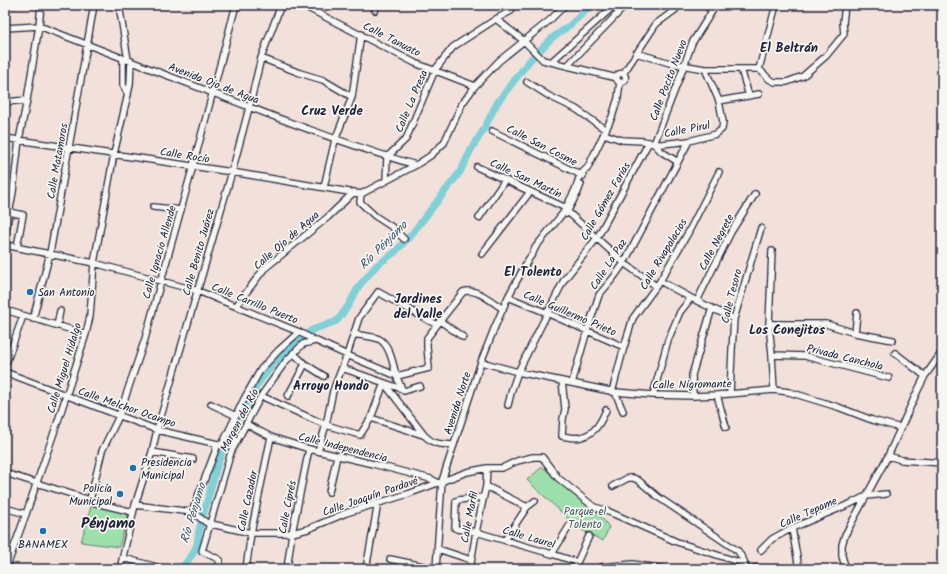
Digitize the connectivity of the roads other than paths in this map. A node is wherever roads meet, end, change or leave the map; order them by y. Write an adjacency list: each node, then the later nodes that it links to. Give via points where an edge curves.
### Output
1 (41, 5): 18 (street)
2 (94, 5): 22 (street, Calle Matamoros)
3 (119, 5): 25 (street, Calle Miguel Hidalgo)
4 (236, 5): 36 (street, Calle Ignacio Allende)
5 (281, 5): 24 (street, Calle Benito Juárez)
6 (303, 5): 20 (street, Calle Tanuato)
7 (565, 5): 21 (street)
8 (615, 5): 26 (street)
9 (626, 5): 27 (street)
10 (679, 5): 23 (street, via 656,24)
11 (704, 5): 16 (street)
12 (716, 5): 16 (street, Calle Pocito Nuevo)
13 (776, 5): 31 (street)
14 (844, 5): 31 (street, via 844,34 826,56 803,76 787,82 775,82)
15 (511, 11): 17 (street, Calle La Presa)
16 (712, 11): 28 (street, Calle Pocito Nuevo, via 692,43)
17 (496, 19): 21 (street); 32 (street, Calle La Presa, via 453,47)
18 (39, 26): 19 (street, Avenida Ojo de Agua); 22 (street, Avenida Ojo de Agua); 40 (street)
19 (5, 28)
20 (361, 34): 32 (street, Calle Tanuato); 39 (street)
21 (524, 41): 26 (street, via 543,60); 35 (street, via 499,61)
22 (88, 44): 25 (street, Avenida Ojo de Agua); 51 (street, Calle Matamoros)
23 (636, 53): 28 (street); 33 (street, Avenida Norte, via 623,74 626,78 623,82)
24 (261, 58): 39 (street, via 323,80); 43 (street, Calle Benito Juárez)
25 (128, 60): 36 (street, Avenida Ojo de Agua); 52 (street, Calle Miguel Hidalgo, via 123,85 128,95)
26 (551, 62): 27 (street)
27 (567, 66): 33 (street)
28 (684, 66): 29 (street); 50 (street, Calle Pocito Nuevo)
29 (705, 69): 30 (street); 41 (street)
30 (741, 69): 31 (street); 38 (street)
31 (759, 69)
32 (434, 70): 35 (street, Calle Tanuato); 53 (street, Calle La Presa, via 406,139)
33 (618, 80): 45 (street, Avenida Norte, via 618,98)
34 (527, 82): 45 (street, Calle Pirul, via 548,96 576,109)
35 (475, 86): 55 (street, via 462,104 444,143)
36 (213, 93): 43 (street, Avenida Ojo de Agua); 56 (street, Calle Ignacio Allende)
37 (759, 94): 38 (street)
38 (749, 96): 41 (street)
39 (352, 97): 48 (street)
40 (27, 100): 42 (street); 47 (street)
41 (719, 101): 49 (street, Calle Pirul, via 722,129 716,134)
42 (5, 102)
43 (250, 108): 48 (street, Avenida Ojo de Agua); 58 (street, Calle Benito Juárez)
44 (492, 131): 60 (street, Calle San Cosme)
45 (605, 132): 50 (street, Calle Pirul, via 622,140); 60 (street, Avenida Norte)
46 (5, 138): 47 (street, Calle Rocío)
47 (19, 140): 51 (street, Calle Rocío); 71 (street)
48 (335, 140): 53 (street, Avenida Ojo de Agua); 63 (street)
49 (689, 141): 50 (street, Calle Pirul); 54 (street, Calle La Paz)
50 (652, 143): 54 (street); 75 (street, Calle Gómez Farías)
51 (70, 147): 52 (street, Calle Rocío); 80 (street, Calle Matamoros)
52 (114, 154): 56 (street, Calle Rocío); 82 (street, Calle Miguel Hidalgo)
53 (387, 157): 55 (street, Avenida Ojo de Agua); 62 (street)
54 (678, 162): 83 (street, Calle La Paz)
55 (418, 164): 62 (street)
56 (193, 166): 58 (street, Calle Rocío); 69 (street, Calle Ignacio Allende)
57 (477, 167): 61 (street, Calle San Martín)
58 (232, 172): 63 (street, Calle Rocío); 86 (street, Calle Benito Juárez)
59 (719, 172): 85 (street, Calle Rivapalacios)
60 (582, 176): 70 (street, Avenida Norte, via 578,192)
61 (504, 180): 65 (street, Calle San Martín); 72 (street)
62 (386, 181): 66 (street)
63 (324, 187): 64 (street, Calle Rocío)
64 (354, 192): 66 (street, Calle Rocío); 90 (street, Calle Ojo de Agua, via 328,217 264,269)
65 (530, 192): 70 (street, Calle San Martín); 81 (street)
66 (361, 194): 76 (street, via 360,202)
67 (755, 194): 89 (street, Calle Negrete, via 731,232)
68 (153, 206): 69 (street)
69 (181, 210): 84 (street, Calle Ignacio Allende)
70 (567, 210): 75 (street, Calle San Martín); 87 (street, Avenida Norte, via 528,260)
71 (9, 212): 74 (street); 78 (street, via 23,215)
72 (479, 218)
73 (761, 228): 99 (street, Calle Tesoro)
74 (5, 234)
75 (597, 238): 83 (street, Calle San Martín); 95 (street, Calle Gómez Farías, via 564,280)
76 (404, 239)
77 (5, 245): 78 (street, Calle Carrillo Puerto)
78 (17, 247): 80 (street, Calle Carrillo Puerto)
79 (772, 251): 101 (street)
80 (50, 253): 82 (street, Calle Carrillo Puerto); 98 (street, Calle Matamoros)
81 (482, 254)
82 (94, 263): 84 (street, Calle Carrillo Puerto); 106 (street, Calle Miguel Hidalgo)
83 (624, 263): 85 (street, Calle San Martín); 103 (street, Calle La Paz, via 599,296)
84 (162, 281): 86 (street, Calle Carrillo Puerto); 145 (street, Calle Ignacio Allende)
85 (658, 284): 88 (street, Calle San Martín); 111 (street, Calle Rivapalacios, via 633,318)
86 (198, 291): 90 (street, Calle Carrillo Puerto); 152 (street, Calle Benito Juárez)
87 (508, 297): 92 (street, Avenida Norte); 95 (street, Calle Guillermo Prieto)
88 (691, 298): 89 (street, Calle San Martín); 139 (street, via 680,312 668,340)
89 (697, 301): 91 (street, Calle San Martín)
90 (236, 306): 104 (street, Calle Carrillo Puerto)
91 (712, 308): 99 (street, Calle San Martín); 140 (street, via 692,375)
92 (503, 309): 100 (street, via 468,290 463,292); 117 (street, Avenida Norte)
93 (5, 310): 97 (street)
94 (60, 312): 102 (street)
95 (547, 313): 103 (street, Calle Guillermo Prieto); 122 (street, Calle Gómez Farías)
96 (857, 313): 105 (street)
97 (23, 316): 98 (street); 119 (street)
98 (33, 319): 102 (street)
99 (734, 319): 134 (street, Calle Tesoro)
100 (438, 323): 107 (street, via 378,292 360,318); 108 (street); 124 (street, via 427,338 429,368)
101 (768, 324): 105 (street, via 826,324); 116 (street)
102 (58, 326): 106 (street)
103 (587, 331): 111 (street, Calle Guillermo Prieto); 129 (street, Calle La Paz)
104 (301, 333): 109 (street, Calle Carrillo Puerto); 146 (street, via 279,350 261,369)
105 (855, 333): 110 (street)
106 (86, 334): 136 (street, Calle Miguel Hidalgo)
107 (354, 334): 115 (street); 124 (street, via 382,342 388,349)
108 (463, 337)
109 (314, 340): 113 (street, Margen del Río, via 303,344); 115 (street, Calle Carrillo Puerto)
110 (893, 340)
111 (624, 347): 133 (street, Calle Rivapalacios)
112 (942, 352): 125 (street)
113 (293, 353): 118 (street); 137 (street, Margen del Río)
114 (895, 353): 125 (street)
115 (347, 355): 120 (street); 124 (street, Calle Carrillo Puerto)
116 (772, 355): 126 (street, Privada Canchola, via 805,356); 132 (street)
117 (481, 362): 122 (street, Calle Nigromante); 156 (street, Avenida Norte)
118 (304, 364): 123 (street); 138 (street)
119 (5, 366)
120 (342, 368): 128 (street); 149 (street, via 333,391)
121 (5, 372): 136 (street, Calle Melchor Ocampo)
122 (518, 372): 127 (street, Calle Nigromante); 142 (street, Calle Gómez Farías)
123 (324, 376)
124 (397, 376): 131 (street)
125 (925, 376): 151 (street)
126 (890, 378)
127 (562, 381): 129 (street, Calle Nigromante); 143 (street, via 565,409 562,436 581,438 594,432)
128 (384, 382): 131 (street); 147 (street); 153 (street)
129 (572, 383): 133 (street, Calle Nigromante)
130 (420, 386): 131 (street)
131 (403, 390)
132 (774, 390): 134 (street, Calle Nigromante); 151 (street, Calle Nigromante, via 788,392)
133 (613, 392): 139 (street, Calle Nigromante); 144 (street)
134 (730, 394): 135 (street, Calle Nigromante)
135 (717, 395): 140 (street, Calle Nigromante); 150 (street)
136 (66, 396): 145 (street, Calle Melchor Ocampo); 166 (street, Calle Miguel Hidalgo)
137 (261, 396): 148 (street, Margen del Río); 149 (street)
138 (288, 396)
139 (653, 396): 140 (street, Calle Nigromante)
140 (693, 396)
141 (211, 404): 146 (street)
142 (508, 405)
143 (606, 410)
144 (623, 411)
145 (119, 416): 152 (street, Calle Melchor Ocampo); 175 (street, Calle Ignacio Allende, via 102,451)
146 (236, 416): 155 (street)
147 (371, 418): 149 (street, via 360,435); 153 (street)
148 (246, 424): 154 (street, Calle Independencia); 183 (street, Margen del Río, via 231,452)
149 (326, 425): 158 (street)
150 (726, 426)
151 (901, 428): 161 (street)
152 (157, 430): 155 (street, Calle Melchor Ocampo); 159 (street, Calle Benito Juárez)
153 (424, 435): 156 (street, via 434,443)
154 (271, 437): 157 (street, Calle Independencia); 187 (street, Calle Cazador)
155 (220, 445): 181 (street)
156 (454, 445): 167 (street, Avenida Norte)
157 (309, 449): 158 (street, Calle Independencia); 188 (street, Calle Ciprés)
158 (318, 451): 160 (street, Calle Independencia)
159 (152, 452): 162 (street); 177 (street, Calle Benito Juárez)
160 (337, 456): 167 (street, Calle Independencia); 170 (street)
161 (888, 456): 163 (street, via 902,460); 172 (street)
162 (193, 459)
163 (942, 463)
164 (488, 468): 167 (street, Calle Joaquín Pardavé, via 467,472); 168 (street, Calle Marfil); 199 (street, Calle Joaquín Pardavé, via 502,468 517,461 542,457 558,478 594,507)
165 (5, 473): 166 (street)
166 (37, 482): 175 (street); 182 (street, Calle Miguel Hidalgo)
167 (440, 482): 176 (street, Calle Joaquín Pardavé); 191 (street, Avenida Norte)
168 (486, 486): 173 (street, Calle Marfil); 178 (street)
169 (614, 486): 199 (street, via 628,478 638,480 658,497 738,551)
170 (329, 492)
171 (886, 494): 172 (street, Calle Tepame)
172 (866, 496): 185 (street, Calle Tepame); 214 (street, via 842,545)
173 (483, 497): 186 (street, Calle Marfil); 186 (street, Calle Laurel, via 458,500 455,503 456,529)
174 (535, 500): 178 (street)
175 (91, 501): 180 (street)
176 (378, 503): 188 (street, Calle Joaquín Pardavé, via 346,512 308,529); 205 (street)
177 (135, 506): 180 (street, Calle Benito Juárez); 181 (street)
178 (528, 507): 190 (street)
179 (5, 508): 182 (street)
180 (134, 512): 194 (street, Calle Benito Juárez)
181 (192, 512): 183 (street, Calle Joaquín Pardavé)
182 (26, 514): 200 (street, Calle Miguel Hidalgo)
183 (208, 523): 187 (street, Calle Joaquín Pardavé); 198 (street, Margen del Río, via 202,551 220,560)
184 (570, 525): 193 (street)
185 (792, 528): 192 (street, Calle Tepame, via 772,539); 213 (street)
186 (476, 532): 190 (street, Calle Laurel); 196 (street, Calle Marfil)
187 (250, 533): 188 (street, Calle Joaquín Pardavé); 203 (street, Calle Cazador)
188 (292, 533): 204 (street, Calle Ciprés)
189 (589, 536): 197 (street)
190 (505, 540): 193 (street, Calle Laurel)
191 (438, 549): 196 (street); 206 (street, Avenida Norte)
192 (762, 550)
193 (552, 554): 197 (street, Calle Laurel)
194 (123, 558): 201 (street, Calle Benito Juárez); 202 (street)
195 (390, 559): 206 (street)
196 (471, 560): 207 (street, Calle Marfil)
197 (577, 562): 208 (street)
198 (219, 566)
199 (745, 567)
200 (6, 569)
201 (120, 569)
202 (161, 569)
203 (246, 569)
204 (287, 569)
205 (366, 569)
206 (436, 569)
207 (470, 569)
208 (574, 569)
209 (600, 569): 210 (street, via 633,564)
210 (664, 569)
211 (751, 569): 212 (street)
212 (760, 569)
213 (799, 569)
214 (846, 569)

